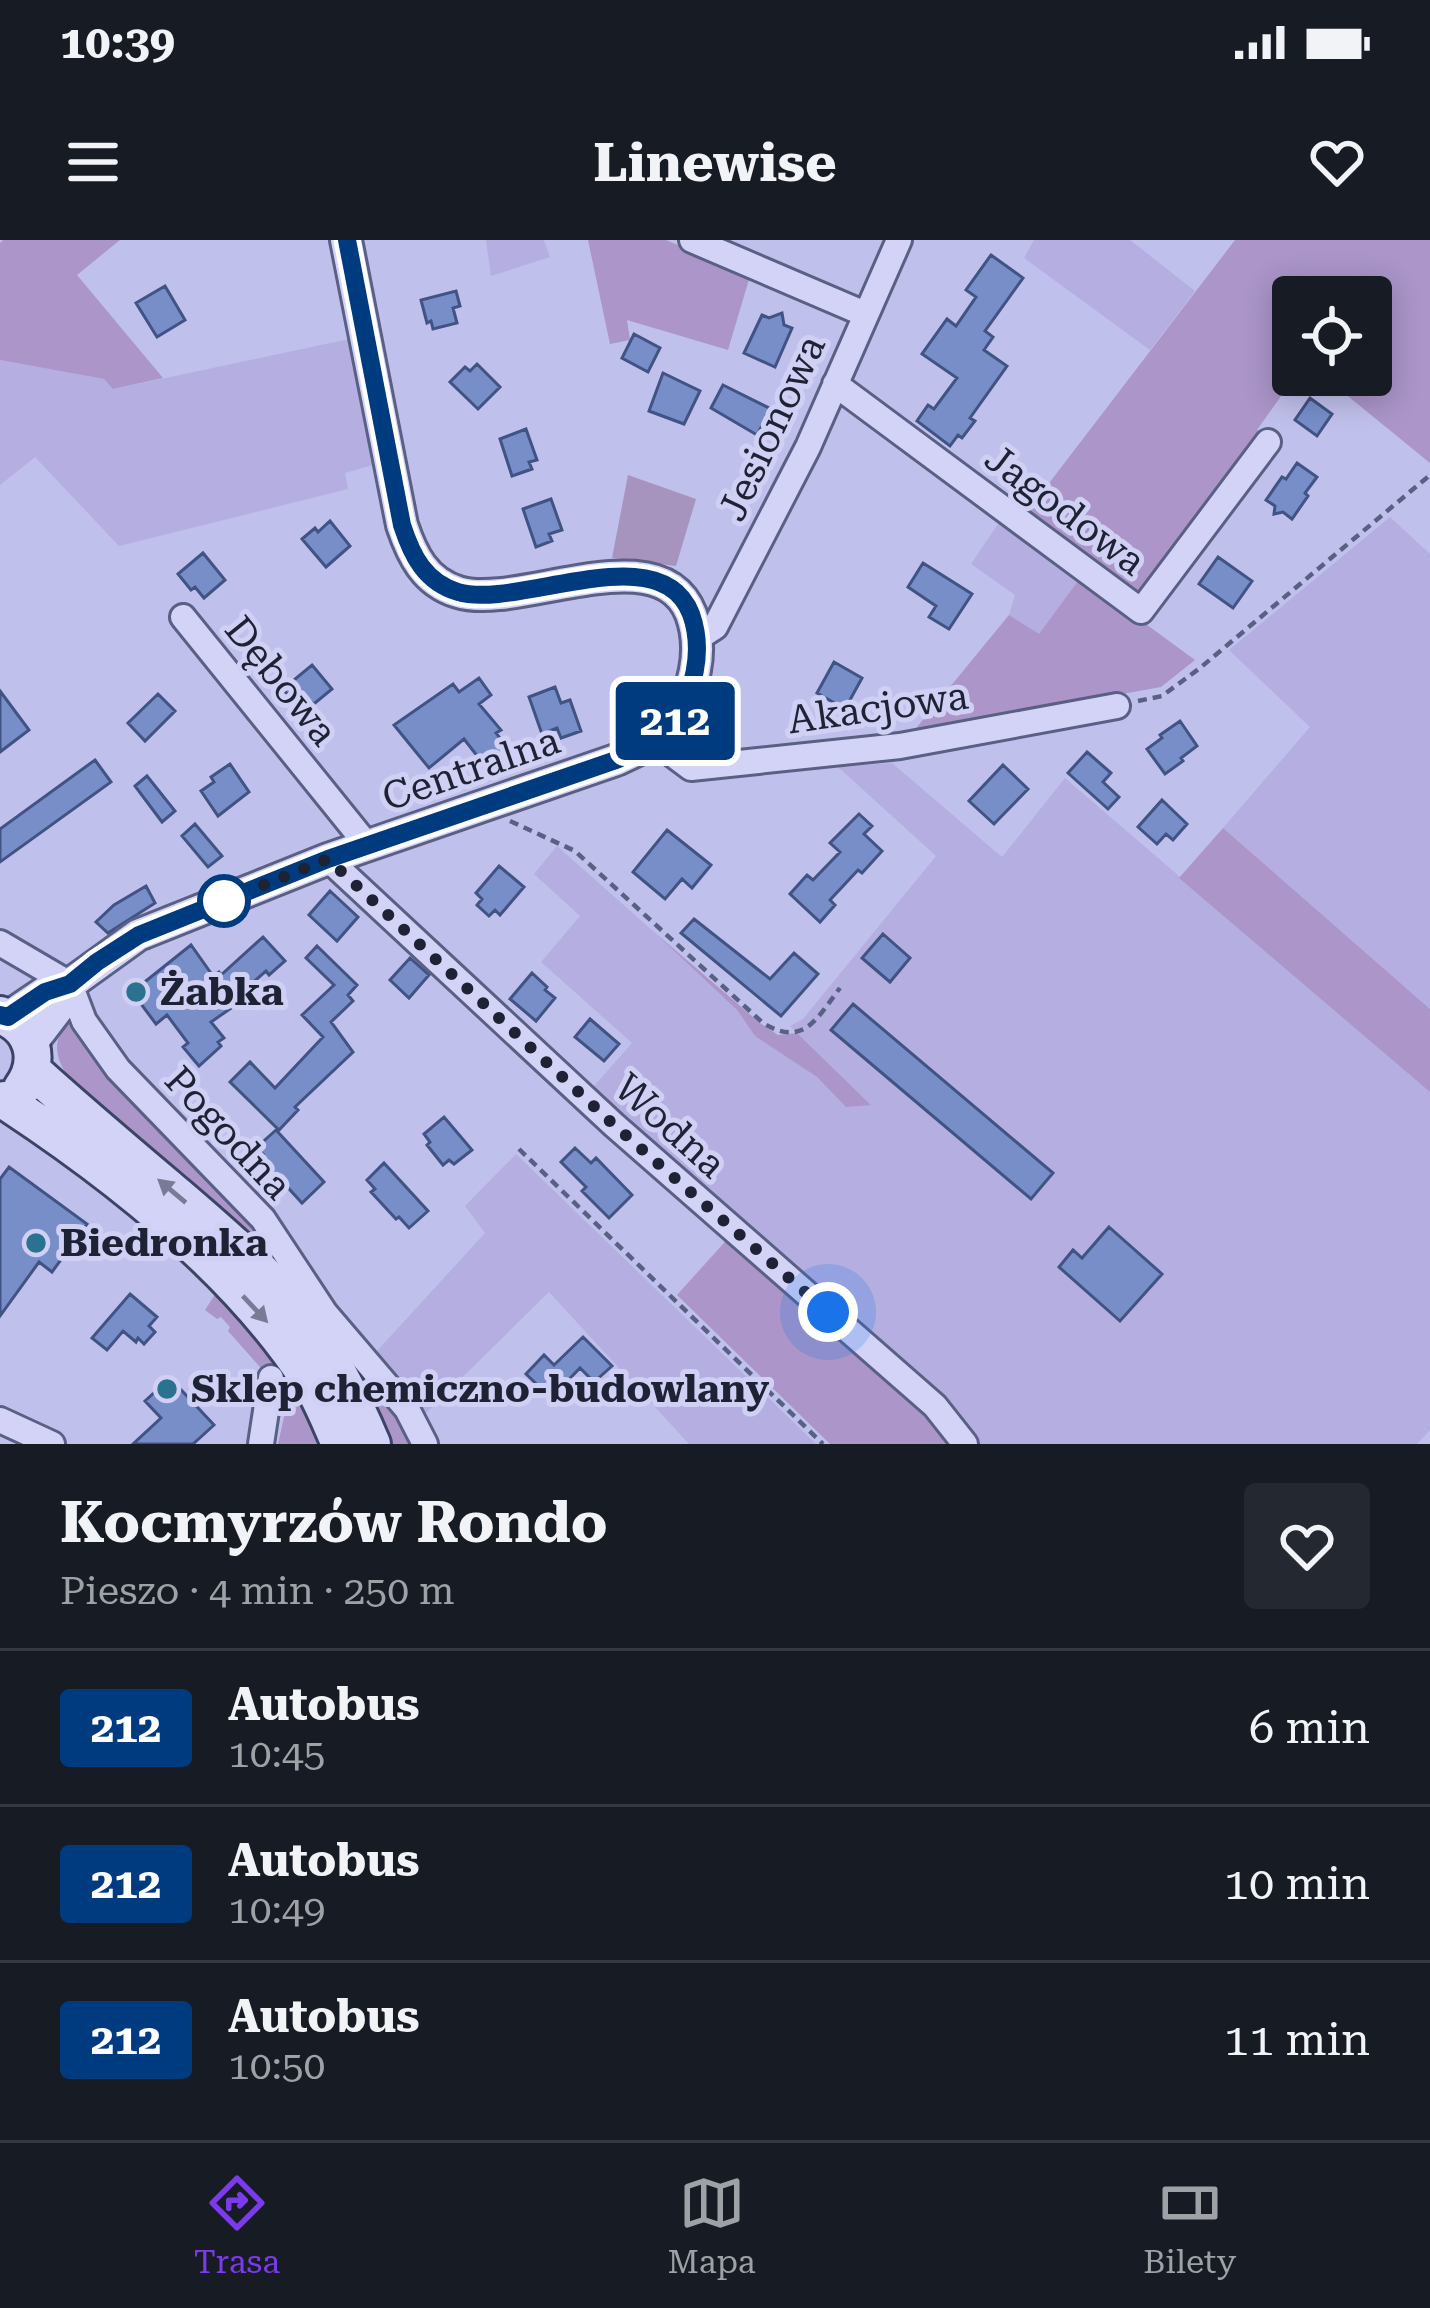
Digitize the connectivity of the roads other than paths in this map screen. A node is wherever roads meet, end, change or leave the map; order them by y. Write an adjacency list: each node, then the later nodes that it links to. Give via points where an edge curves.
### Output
1 (346, 240): 8 (street, via 402,525 426,573 452,591 481,597 600,577 658,582 686,603)
2 (692, 240): 4 (street)
3 (899, 240): 4 (street, Jesionowa)
4 (865, 314): 5 (street, Jesionowa)
5 (835, 384): 6 (street, Jagodowa, via 1141,610); 8 (street, Jesionowa, via 715,627)
6 (1268, 442)
7 (183, 617): 11 (street, Dębowa)
8 (698, 638): 10 (street, via 683,709)
9 (1117, 706): 10 (street, Akacjowa, via 900,746 691,768)
10 (656, 742): 11 (street, Centralna)
11 (368, 846): 12 (street, Centralna)
12 (328, 859): 14 (street, Centralna, via 139,935); 24 (street, Wodna, via 614,1125 935,1406)
13 (0, 943): 14 (street)
14 (70, 984): 15 (street, Centralna, via 57,1010); 23 (street, Pogodna, via 84,1021 118,1069 263,1219 325,1313 407,1409)
15 (18, 1036): 16 (main road, via 19,1092); 22 (main road, one-way to 15, via 331,1361 279,1290)
16 (2, 1101): 21 (main road, one-way to 21, via 116,1182 222,1273 274,1329)
17 (272, 1378): 20 (street)
18 (0, 1420): 19 (street)
19 (52, 1444)
20 (261, 1444)
21 (340, 1444)
22 (372, 1444)
23 (424, 1444)
24 (965, 1444)

